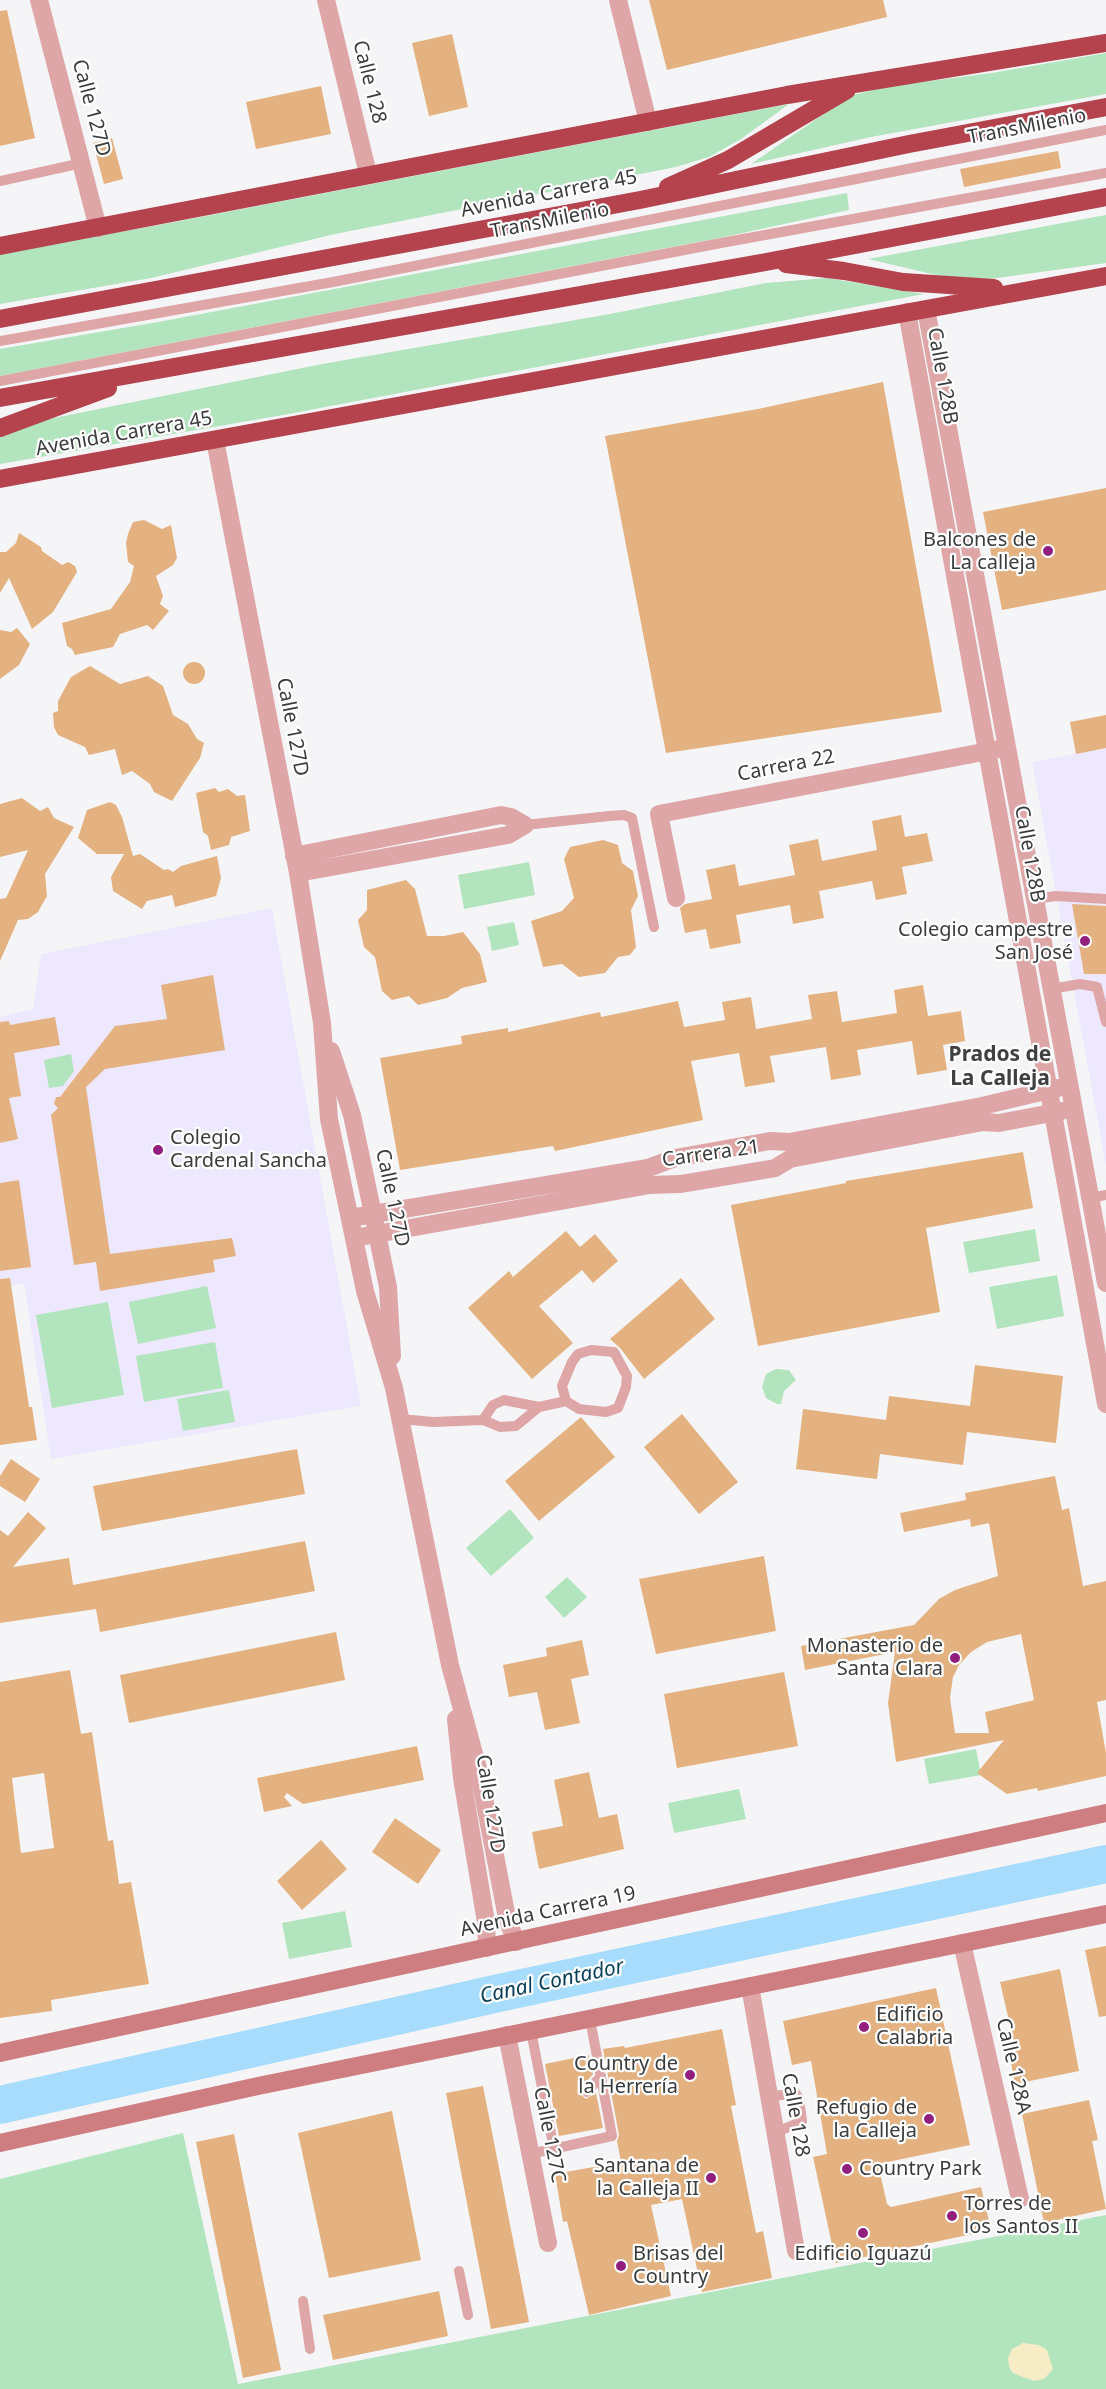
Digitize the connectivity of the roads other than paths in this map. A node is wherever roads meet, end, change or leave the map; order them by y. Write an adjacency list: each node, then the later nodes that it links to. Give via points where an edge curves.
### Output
1 (39, 0): 9 (street, Calle 127D)
2 (326, 0): 11 (street, Calle 128)
3 (618, 0): 7 (street)
4 (1106, 43): 5 (highway)
5 (859, 84): 7 (highway); 14 (highway, via 729,160)
6 (1106, 107): 14 (highway, Avenida Carrera 45)
7 (648, 122): 11 (highway)
8 (1106, 130): 23 (lane, TransMilenio, via 333,282)
9 (82, 163): 12 (lane); 15 (street, Calle 127D)
10 (1106, 173): 25 (lane)
11 (368, 174): 15 (highway)
12 (0, 181)
13 (1106, 197): 17 (highway)
14 (640, 200): 22 (highway, Avenida Carrera 45)
15 (98, 228): 16 (highway)
16 (0, 246)
17 (766, 262): 19 (highway, via 957,288); 24 (highway)
18 (1106, 276): 19 (highway, Avenida Carrera 45)
19 (1037, 289): 20 (highway, Avenida Carrera 45)
20 (926, 309): 21 (highway, Avenida Carrera 45); 30 (street, Calle 128B)
21 (907, 312): 28 (highway, Avenida Carrera 45); 31 (street, Calle 128B)
22 (0, 320)
23 (0, 341)
24 (164, 369): 26 (highway); 27 (highway)
25 (0, 381)
26 (0, 398)
27 (0, 428)
28 (215, 440): 29 (highway, Avenida Carrera 45); 33 (street, Calle 127D)
29 (0, 479)
30 (1007, 747): 31 (street, Carrera 22); 35 (street, Calle 128B)
31 (987, 750): 34 (street, Carrera 22, via 659,814); 42 (street, Calle 128B)
32 (525, 825): 33 (street, via 508,835); 37 (lane, via 624,815 632,819)
33 (296, 864): 40 (street, Calle 127D)
34 (676, 898)
35 (1034, 898): 36 (lane); 38 (street, Calle 128B)
36 (1106, 899)
37 (654, 927)
38 (1051, 989): 39 (lane, via 1080,984 1097,987); 41 (street, Calle 128B)
39 (1106, 1022)
40 (322, 1023): 46 (street, Calle 127D, via 352,1114); 47 (street, Calle 127D, via 329,1119)
41 (1068, 1085): 42 (street, Carrera 21); 43 (street, Calle 128B)
42 (1048, 1090): 44 (street, Calle 128B); 46 (street, Carrera 21, via 789,1142 770,1141 675,1158 648,1168)
43 (1073, 1109): 44 (street, Carrera 21); 45 (street, Calle 128B)
44 (1052, 1113): 48 (street, Carrera 21, via 999,1123 983,1122 801,1157 775,1168 680,1184 650,1185); 54 (street, Calle 128B)
45 (1098, 1197): 50 (street, Calle 128B)
46 (373, 1214): 47 (street, Carrera 21); 48 (street, Calle 127D)
47 (350, 1218): 49 (street, Calle 127D)
48 (377, 1234): 49 (street, Carrera 21); 52 (street, Calle 127D, via 388,1287)
49 (354, 1238): 52 (street, Calle 127D, via 365,1291)
50 (1104, 1254): 51 (street, Calle 128B)
51 (1106, 1283)
52 (394, 1388): 56 (street, Calle 127D)
53 (566, 1401): 53 (lane, via 595,1413 618,1408 624,1399 627,1376 614,1352 591,1350 578,1354 562,1386); 55 (lane)
54 (1106, 1404)
55 (539, 1407): 57 (lane, via 516,1426 500,1427); 57 (lane, via 504,1400 493,1405)
56 (401, 1419): 57 (lane); 58 (street, Calle 127D)
57 (483, 1420)
58 (450, 1665): 61 (street, Calle 127D, via 479,1772 507,1918); 63 (street, Calle 127D)
59 (1106, 1813): 61 (main road, Avenida Carrera 19)
60 (1106, 1914): 62 (main road)
61 (516, 1942): 63 (main road, Avenida Carrera 19)
62 (962, 1943): 64 (main road); 78 (street, Calle 128A)
63 (487, 1948): 68 (main road, Avenida Carrera 19)
64 (750, 1986): 65 (main road); 71 (street, Calle 128)
65 (590, 2019): 66 (main road); 69 (lane)
66 (531, 2031): 67 (main road); 72 (lane)
67 (507, 2036): 73 (street, Calle 127C); 75 (main road)
68 (0, 2054)
69 (601, 2076): 70 (lane); 76 (lane, via 612,2136)
70 (587, 2092)
71 (769, 2096): 74 (street, Calle 128); 74 (lane, via 798,2096 803,2119)
72 (547, 2102): 73 (lane); 76 (lane)
73 (520, 2108): 77 (street, Calle 127C)
74 (775, 2133): 80 (street, Calle 128)
75 (0, 2143)
76 (554, 2150): 77 (lane)
77 (530, 2154): 79 (street, Calle 127C)
78 (1020, 2199)
79 (548, 2244)
80 (796, 2251)
81 (459, 2271): 83 (lane)
82 (303, 2301): 84 (lane)
83 (468, 2315)
84 (310, 2349)

